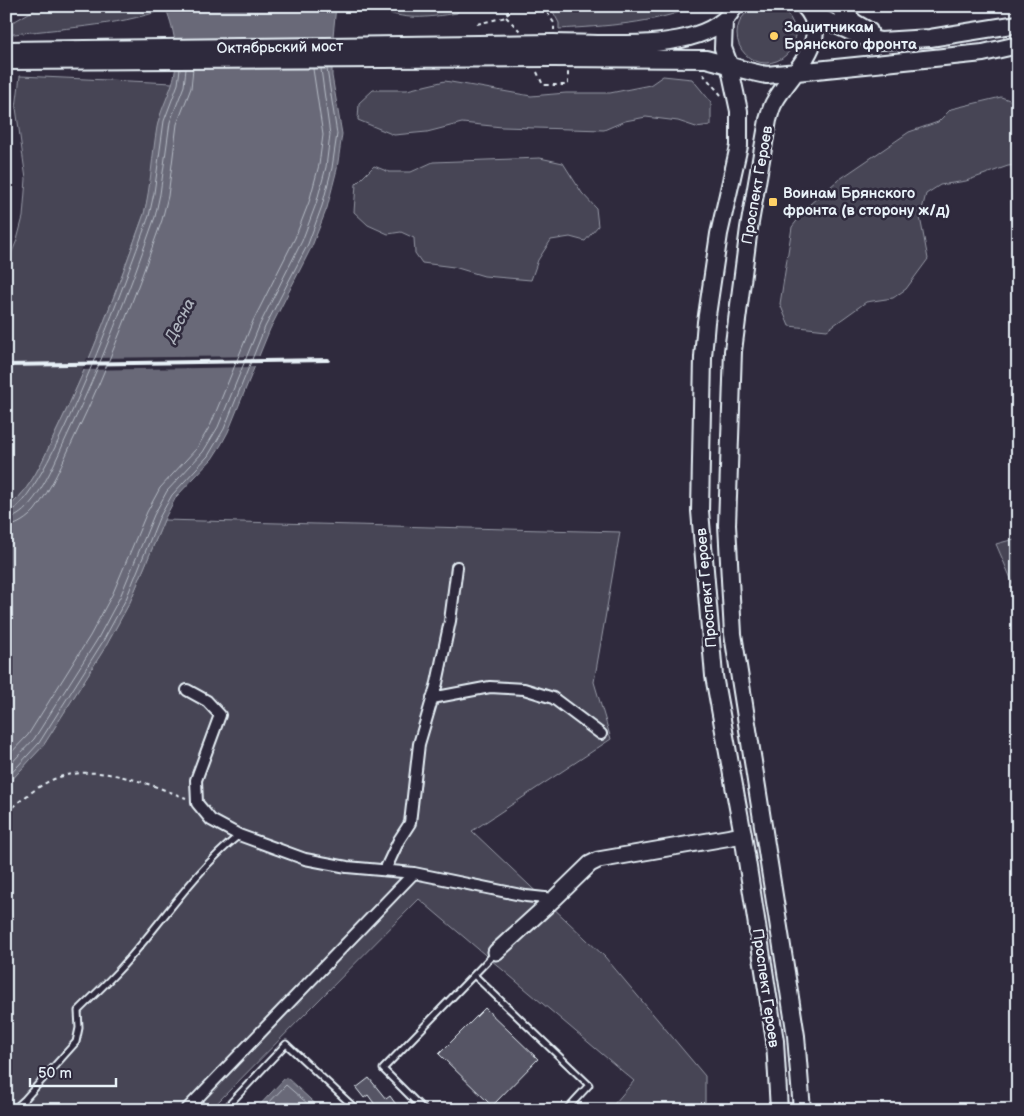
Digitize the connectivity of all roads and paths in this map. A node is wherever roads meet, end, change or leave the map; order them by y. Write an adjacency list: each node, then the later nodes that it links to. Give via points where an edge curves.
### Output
1 (511, 6): 8 (path, via 506,17)
2 (543, 6): 7 (path)
3 (735, 6): 6 (main road)
4 (837, 6): 10 (main road, via 859,26 874,33 889,36 920,34)
5 (808, 9): 10 (main road, via 872,40); 18 (main road, Проспект Героев, via 816,26 816,39)
6 (724, 21): 13 (main road, via 706,32 661,43); 15 (main road, Проспект Героев, via 723,48)
7 (554, 23)
8 (477, 24)
9 (1018, 24): 10 (main road)
10 (930, 38)
11 (1018, 45): 18 (main road, via 973,54)
12 (6, 50): 13 (main road, Октябрьский мост, bridge)
13 (553, 50): 14 (main road, Октябрьский мост, bridge); 15 (main road, via 706,59)
14 (6, 61)
15 (729, 64): 18 (main road, via 767,76); 28 (main road, Проспект Героев, via 739,111 739,146 719,234 706,322 700,511 714,676)
16 (568, 70): 19 (path)
17 (700, 71): 20 (path)
18 (795, 71): 43 (main road, Проспект Героев, via 774,103 768,120 749,228 733,351 727,525 732,634 796,1036)
19 (568, 85)
20 (722, 96)
21 (457, 567): 23 (street, via 450,621)
22 (187, 690): 25 (street, via 207,701 220,715 196,780)
23 (432, 698): 24 (street, via 490,687 524,690 553,698); 29 (street, via 419,744 410,823)
24 (601, 734)
25 (198, 803): 26 (path, via 126,777 83,773 54,779); 27 (street, via 211,820)
26 (6, 812)
27 (239, 835): 29 (street, via 304,859); 35 (lane, via 219,851 119,970 78,1011 76,1042)
28 (743, 836): 31 (street, via 598,860); 42 (main road, Проспект Героев, via 775,1041)
29 (385, 870): 30 (street)
30 (414, 873): 31 (street); 36 (street)
31 (554, 899): 32 (street)
32 (496, 952): 33 (lane)
33 (474, 974): 34 (lane, via 383,1070); 41 (lane, via 589,1085)
34 (418, 1104): 39 (lane); 40 (lane)
35 (13, 1110)
36 (186, 1110)
37 (224, 1110): 38 (lane, via 286,1044)
38 (357, 1110)
39 (412, 1110)
40 (424, 1110)
41 (566, 1110)
42 (780, 1110)
43 (802, 1110)

